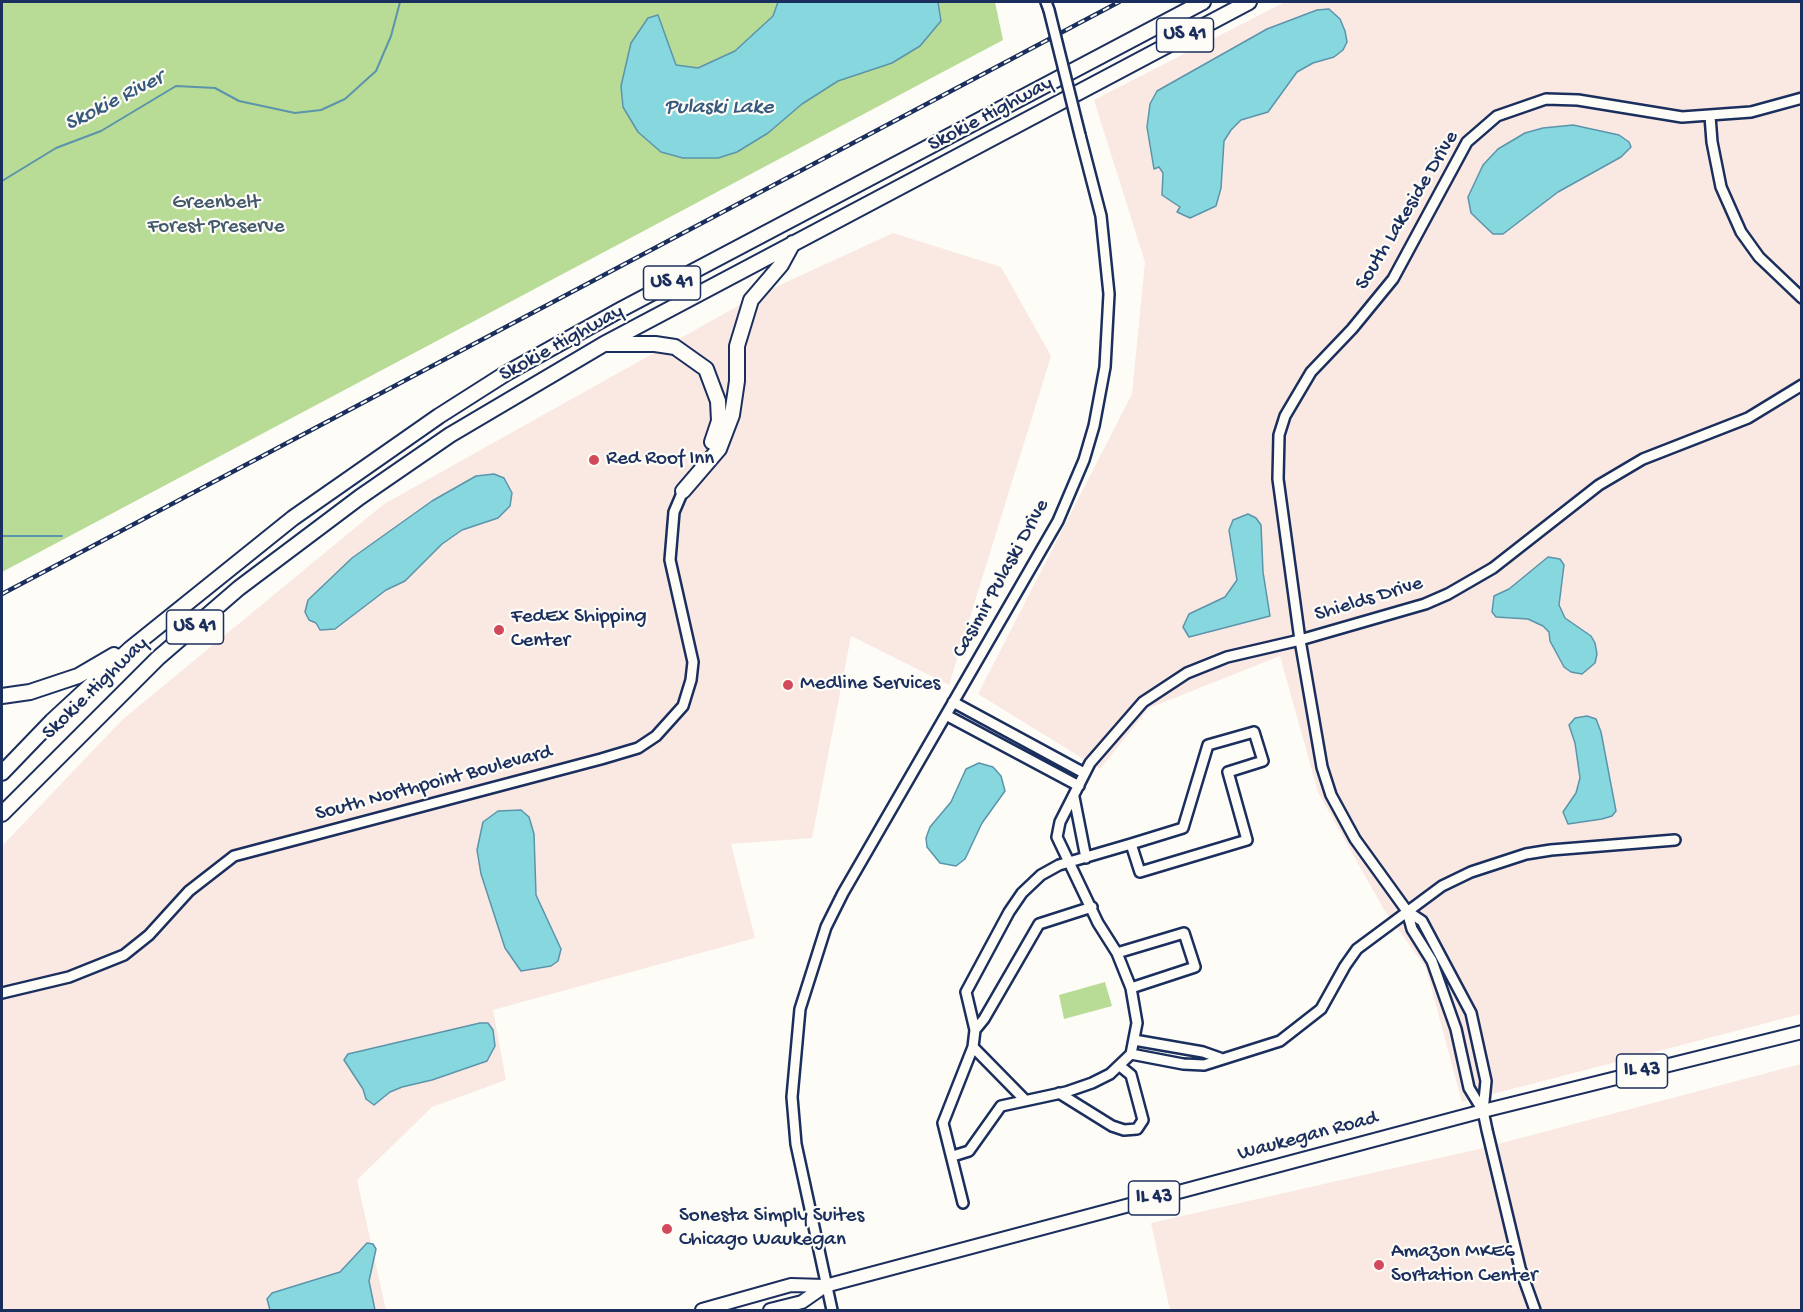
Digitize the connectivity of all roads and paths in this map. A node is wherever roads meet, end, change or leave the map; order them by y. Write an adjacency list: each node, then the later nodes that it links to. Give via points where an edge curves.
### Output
1 (1203, 2): 11 (highway, Skokie Highway / US 41, via 505,374 347,478)
2 (1249, 2): 6 (highway, Skokie Highway / US 41)
3 (1047, 6): 14 (street, Casimir Pulaski Drive, bridge, via 1101,216 1107,259 1109,332 1096,416 1058,521)
4 (1802, 98): 5 (street, South Lakeside Drive, via 1750,112)
5 (1710, 116): 7 (street, via 1721,187 1741,232 1759,257); 12 (street, South Lakeside Drive, via 1683,117 1578,100 1546,99 1497,116 1467,142 1394,279 1311,372 1285,416 1279,435 1278,479)
6 (793, 243): 8 (highway, Skokie Highway / US 41); 10 (highway, via 782,265 751,300 737,346 732,415 719,448)
7 (1802, 298)
8 (603, 344): 10 (highway, via 675,347 706,369 718,401 719,421 715,438); 20 (highway, Skokie Highway / US 41, via 409,463 239,588 158,658)
9 (1802, 385): 12 (street, Shields Drive, via 1748,418 1659,451 1599,485 1493,568 1448,594)
10 (684, 491): 29 (street, South Northpoint Boulevard, via 674,512 670,560 693,662 691,680 683,706 656,736 638,748 601,759 234,856 189,891 124,956 69,977)
11 (173, 615): 13 (highway, via 78,676 30,692); 16 (highway, Skokie Highway / US 41, via 130,649)
12 (1300, 639): 17 (street, Shields Drive, via 1227,657 1168,683 1120,725); 26 (street, South Lakeside Drive, via 1313,729 1331,795 1355,839)
13 (2, 696)
14 (953, 702): 15 (street, Casimir Pulaski Drive); 17 (street)
15 (946, 715): 18 (street); 44 (street, Casimir Pulaski Drive, via 843,892 826,927 800,1009 792,1097 796,1144)
16 (2, 773)
17 (1084, 773): 18 (street, Shields Drive)
18 (1079, 786): 19 (street, Shields Drive)
19 (1074, 798): 23 (street); 24 (street, Shields Drive, via 1060,822 1057,837)
20 (2, 814)
21 (1676, 840): 26 (street, via 1526,854 1442,886)
22 (1131, 844): 22 (street, via 1183,828 1208,745 1254,732 1263,761 1228,772 1247,840 1140,872); 23 (street)
23 (1086, 858): 24 (street)
24 (1071, 862): 25 (street); 30 (street, via 1041,876 1009,912 966,992)
25 (1092, 907): 27 (street); 30 (street, via 1039,924)
26 (1407, 911): 36 (street, via 1357,949 1321,1009 1303,1026 1280,1041); 41 (street, South Lakeside Drive, via 1456,1029 1469,1088); 41 (street, South Lakeside Drive, via 1422,921 1471,1013 1486,1081)
27 (1117, 953): 28 (street); 28 (street, via 1184,933 1195,967)
28 (1131, 988): 32 (street, via 1137,1023)
29 (2, 993)
30 (975, 1030): 33 (street)
31 (1802, 1032): 41 (main road, Waukegan Road / IL 43)
32 (1134, 1040): 34 (street); 35 (street)
33 (973, 1047): 40 (street); 42 (street, via 943,1123)
34 (1193, 1051): 36 (street); 37 (street)
35 (1131, 1054): 37 (street); 38 (street)
36 (1220, 1058): 37 (street, via 1204,1065)
37 (1191, 1064)
38 (1120, 1066): 39 (street, via 1092,1083); 39 (street, via 1131,1075 1143,1120 1137,1129 1112,1126)
39 (1059, 1093): 40 (street)
40 (1025, 1100): 42 (street, via 1001,1106 969,1151)
41 (1483, 1111): 44 (main road, Waukegan Road / IL 43); 48 (street, via 1520,1268)
42 (952, 1156): 43 (street)
43 (963, 1203)
44 (825, 1286): 45 (main road, Waukegan Road / IL 43, via 791,1285); 46 (main road, Waukegan Road / IL 43, via 802,1302); 47 (street, Casimir Pulaski Drive)
45 (702, 1311)
46 (770, 1311)
47 (832, 1311)
48 (1535, 1311)

